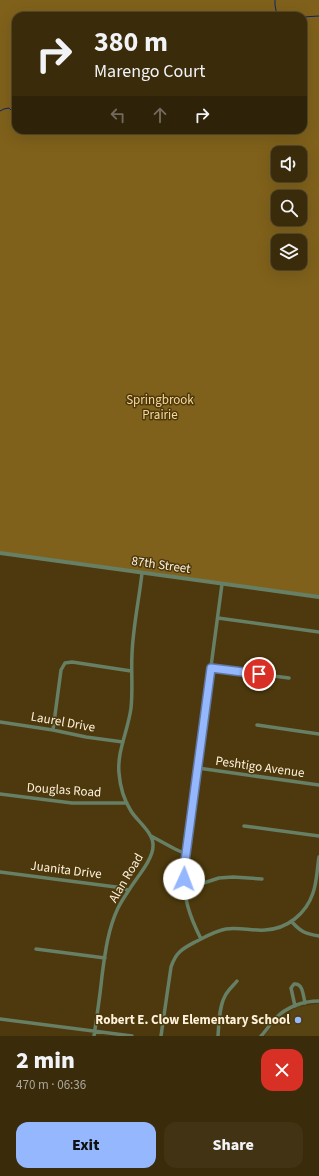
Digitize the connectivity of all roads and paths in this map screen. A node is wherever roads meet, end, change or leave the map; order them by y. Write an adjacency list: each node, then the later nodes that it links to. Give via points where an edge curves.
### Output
1 (0, 553): 2 (street, 87th Street)
2 (142, 573): 3 (street, 87th Street); 8 (street, via 132,644)
3 (222, 584): 4 (street, 87th Street); 5 (street)
4 (319, 597)
5 (218, 618): 6 (street); 7 (street)
6 (319, 632)
7 (211, 668): 9 (street); 15 (street)
8 (131, 671): 12 (street, via 65,663 61,670); 14 (street, via 131,707)
9 (289, 678)
10 (0, 722): 12 (street, Laurel Drive)
11 (258, 725): 13 (street)
12 (53, 730): 14 (street, Laurel Drive)
13 (319, 734)
14 (123, 742): 18 (street, via 119,756 119,774)
15 (198, 768): 16 (street, Peshtigo Avenue); 22 (street)
16 (319, 785)
17 (0, 794): 18 (street, Douglas Road, via 72,803)
18 (127, 803): 20 (street, via 135,817)
19 (244, 826): 21 (street)
20 (152, 836): 22 (street); 27 (street, Alan Road, via 152,853)
21 (319, 836)
22 (186, 854): 26 (street)
23 (319, 857): 28 (street, via 313,894 308,905)
24 (0, 872): 27 (street, Juanita Drive)
25 (262, 879): 26 (street, via 219,878)
26 (185, 889): 30 (street, via 187,906)
27 (128, 890): 32 (street, Alan Road, via 112,923)
28 (292, 922): 29 (street, via 302,932); 30 (street, via 268,930 226,929)
29 (319, 936)
30 (201, 939): 41 (street, via 178,952 173,959)
31 (36, 949): 32 (street)
32 (105, 958): 38 (street, Alan Road)
33 (237, 981): 42 (street, via 224,997)
34 (319, 1001): 35 (street)
35 (305, 1003): 36 (street); 36 (street, via 300,985 294,984 291,988)
36 (296, 1006): 43 (street, via 280,1015)
37 (0, 1019): 38 (street)
38 (95, 1031): 39 (street, Alan Road); 40 (street)
39 (94, 1036)
40 (132, 1036)
41 (161, 1036)
42 (218, 1036)
43 (261, 1036)

